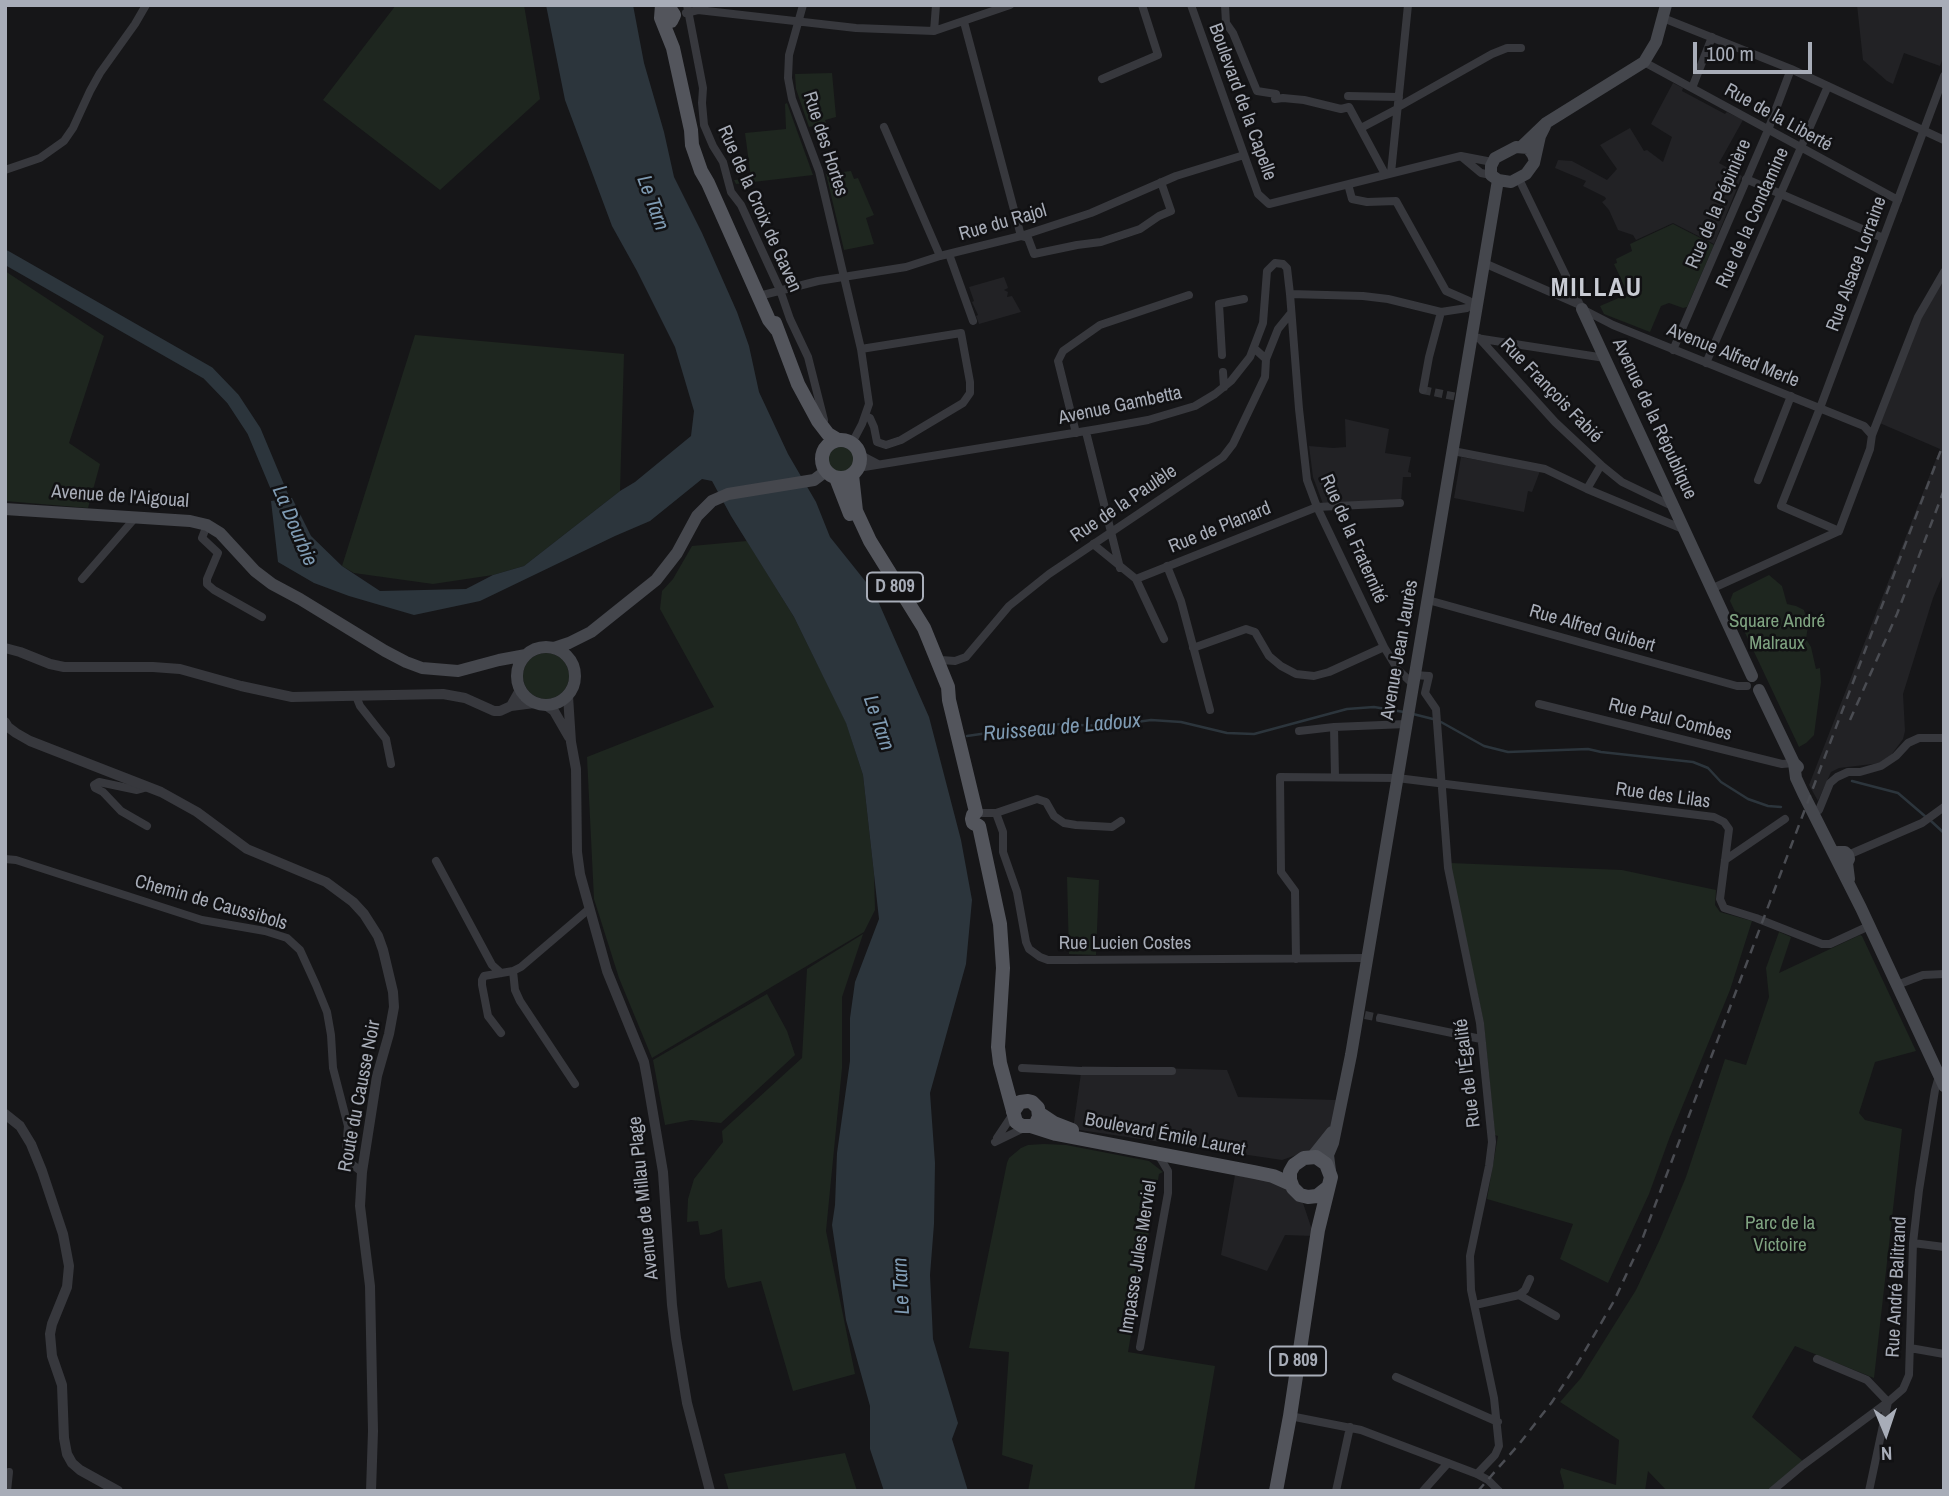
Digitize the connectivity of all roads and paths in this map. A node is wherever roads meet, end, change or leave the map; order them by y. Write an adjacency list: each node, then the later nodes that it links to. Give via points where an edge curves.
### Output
1 (146, 5): 39 (street, via 100,73 64,141 40,158)
2 (803, 5): 12 (street, Rue des Hortes)
3 (936, 5): 14 (street)
4 (1010, 5): 13 (street)
5 (1142, 5): 20 (street, via 1158,55)
6 (1191, 5): 35 (street, Boulevard de la Capelle)
7 (1225, 5): 27 (street, via 1226,23 1257,91 1349,107)
8 (1408, 5): 24 (street)
9 (688, 9): 10 (street); 12 (street); 34 (street, Rue de la Croix de Gaven, via 703,88)
10 (668, 12): 28 (main road)
11 (1665, 12): 15 (street); 17 (main road)
12 (799, 21): 14 (street); 57 (street, Rue des Hortes, via 788,78 819,171)
13 (964, 22): 14 (street); 49 (street)
14 (934, 31)
15 (1712, 37): 18 (street); 22 (street)
16 (1521, 48): 24 (street, via 1492,54)
17 (1644, 62): 22 (street, Rue de la Liberté); 25 (main road)
18 (1791, 69): 21 (street); 29 (street, Rue de la Pépinière)
19 (1944, 76): 30 (street, Rue Alsace Lorraine)
20 (1102, 79)
21 (1828, 86): 30 (street); 33 (street, Rue de la Condamine)
22 (1692, 88): 29 (street, Rue de la Liberté)
23 (1348, 96): 24 (street)
24 (1398, 105): 27 (street); 40 (street)
25 (1546, 123): 32 (main road); 37 (main road)
26 (884, 127): 53 (street)
27 (1361, 128): 40 (street)
28 (691, 130): 34 (main road); 45 (main road, via 692,145)
29 (1768, 130): 33 (street, Rue de la Liberté); 42 (street, Rue de la Pépinière)
30 (1924, 130): 31 (street); 48 (street, Rue Alsace Lorraine)
31 (1944, 140)
32 (1522, 146): 37 (main road, via 1532,151); 38 (main road)
33 (1801, 148): 47 (street, Rue de la Condamine); 48 (street, Rue de la Liberté)
34 (707, 150): 45 (main road); 58 (street, Rue de la Croix de Gaven, via 723,162 731,192)
35 (1244, 155): 44 (street, Rue du Rajol); 46 (street, Boulevard de la Capelle, via 1258,194 1269,204)
36 (1461, 156): 38 (street); 40 (street); 41 (street)
37 (1534, 158): 43 (main road)
38 (1492, 162): 41 (main road)
39 (5, 170)
40 (1388, 173): 46 (street)
41 (1494, 178): 43 (main road); 54 (main road, Avenue Jean Jaurès)
42 (1746, 178): 47 (street); 74 (street, Rue de la Pépinière)
43 (1519, 179): 64 (street, Avenue de la République)
44 (1161, 182): 49 (street, Rue du Rajol, via 1091,214); 49 (street, via 1172,210 1140,229 1034,254 1028,238)
45 (708, 183): 51 (main road)
46 (1348, 184): 63 (street, via 1352,200 1396,201 1446,291)
47 (1781, 194): 50 (street); 78 (street, Rue de la Condamine)
48 (1898, 200): 50 (street, Rue Alsace Lorraine)
49 (1021, 236): 52 (street, Rue du Rajol)
50 (1883, 238): 84 (street, Rue Alsace Lorraine)
51 (740, 254): 60 (main road); 69 (main road)
52 (949, 254): 53 (street, Rue du Rajol); 67 (street)
53 (940, 256): 57 (street, Rue du Rajol)
54 (1484, 263): 63 (main road, Avenue Jean Jaurès); 64 (street, Avenue Alfred Merle)
55 (1287, 268): 59 (street, Rue de la Fraternité); 73 (street, Avenue Gambetta, via 1275,263 1267,271 1265,311)
56 (1944, 272): 89 (street, via 1918,317)
57 (845, 277): 58 (street, Rue du Rajol); 72 (street, Rue des Hortes)
58 (780, 290): 60 (street, Rue du Rajol); 86 (street, Rue de la Croix de Gaven, via 808,357)
59 (1290, 294): 65 (street, via 1363,296); 66 (street, Rue de la Fraternité)
60 (763, 295): 69 (main road)
61 (1189, 295): 88 (street, via 1100,325 1063,351 1058,361)
62 (1244, 299): 75 (street, via 1219,304)
63 (1474, 306): 65 (street); 71 (main road, Avenue Jean Jaurès)
64 (1581, 307): 68 (street, Avenue Alfred Merle); 70 (main road, Avenue de la République)
65 (1441, 312): 82 (street)
66 (1292, 313): 77 (street, Rue de la Paulèle, via 1278,329); 99 (street, Rue de la Fraternité, via 1307,480)
67 (973, 321)
68 (1613, 325): 70 (street, via 1598,325); 74 (street, Avenue Alfred Merle)
69 (777, 330): 80 (main road)
70 (1592, 331): 76 (main road, Avenue de la République)
71 (1475, 337): 76 (street); 91 (main road, Avenue Jean Jaurès, via 1459,397); 94 (street, Rue François Fabié)
72 (861, 349): 85 (street, Rue des Hortes, via 869,404); 85 (street, via 961,333 970,382 963,403 886,445 877,442)
73 (1255, 349): 77 (street); 81 (street, Avenue Gambetta)
74 (1673, 350): 78 (street, Avenue Alfred Merle)
75 (1222, 355)
76 (1605, 358): 100 (main road, Avenue de la République)
77 (1266, 359): 105 (street, Rue de la Paulèle, via 1265,377 1223,457)
78 (1706, 363): 83 (street, Avenue Alfred Merle)
79 (1223, 372): 81 (street)
80 (798, 384): 90 (main road, via 806,416); 92 (main road, via 823,428)
81 (1224, 387): 87 (street, Avenue Gambetta, via 1176,413)
82 (1423, 390)
83 (1791, 396): 84 (street, Avenue Alfred Merle); 96 (street)
84 (1820, 408): 89 (street, Avenue Alfred Merle, via 1864,426); 106 (street, Rue Alsace Lorraine, via 1782,506)
85 (866, 416): 92 (street)
86 (824, 420)
87 (1086, 432): 88 (street, Avenue Gambetta); 105 (street)
88 (1076, 433): 93 (street, Avenue Gambetta)
89 (1872, 435): 106 (street)
90 (823, 451): 92 (main road, via 830,442); 95 (main road)
91 (1452, 451): 97 (street, via 1545,469); 113 (main road, Avenue Jean Jaurès)
92 (852, 456): 93 (street, Avenue Gambetta); 93 (street); 95 (main road, via 844,478); 122 (main road, D 809, via 856,511)
93 (878, 464)
94 (1601, 465): 97 (street); 100 (street, Rue François Fabié, via 1622,482)
95 (825, 476): 115 (main road, via 712,500 664,571); 133 (main road, D 809, via 839,484 857,528 921,633)
96 (1758, 480)
97 (1587, 489): 104 (street)
98 (1400, 503): 99 (street, Rue de Planard)
99 (1317, 507): 108 (street, Rue de Planard); 117 (street, Rue de la Fraternité)
100 (1674, 507): 104 (main road, Avenue de la République)
101 (5, 509): 102 (main road, Avenue de l'Aigoual)
102 (135, 518): 103 (main road, Avenue de l'Aigoual); 110 (street)
103 (207, 524): 114 (street, via 202,538 218,553 207,584); 125 (main road, Avenue de l'Aigoual, via 272,584 406,662 439,671)
104 (1683, 529): 112 (main road, Avenue de la République)
105 (1111, 531): 107 (street, Rue de la Paulèle); 109 (street)
106 (1839, 531): 112 (street)
107 (1093, 544): 109 (street); 123 (street, Rue de la Paulèle, via 1009,606 966,657)
108 (1167, 566): 111 (street, Rue de Planard); 119 (street)
109 (1120, 568): 111 (street)
110 (82, 579)
111 (1136, 579): 116 (street)
112 (1711, 589): 129 (main road, Avenue de la République)
113 (1428, 600): 128 (main road, Avenue Jean Jaurès); 129 (street, Rue Alfred Guibert, via 1737,686)
114 (262, 617)
115 (591, 632): 118 (main road); 124 (main road)
116 (1164, 639)
117 (1384, 647): 119 (street, via 1314,676 1281,666 1255,632 1246,629); 128 (street, Rue de la Fraternité, via 1398,670)
118 (554, 648): 121 (main road); 124 (main road)
119 (1193, 648): 137 (street)
120 (5, 649): 131 (street, via 64,667 166,667 292,697)
121 (526, 654): 125 (main road, Avenue de l'Aigoual); 126 (main road)
122 (935, 654): 123 (street, via 941,660); 127 (main road, D 809)
123 (955, 661): 127 (street, Rue de la Paulèle)
124 (573, 664): 132 (main road, via 575,679)
125 (480, 667): 126 (main road, Avenue de l'Aigoual, via 508,667)
126 (517, 673): 130 (main road)
127 (944, 675): 133 (main road, D 809)
128 (1414, 680): 139 (main road, Avenue Jean Jaurès); 148 (street, Rue de l'Égalité, via 1429,676 1425,693 1436,709)
129 (1753, 684): 144 (main road, Avenue de la République)
130 (520, 690): 134 (main road); 136 (street)
131 (356, 696): 136 (street, via 443,694 494,711); 145 (street, via 386,739)
132 (568, 696): 134 (main road, via 558,703); 143 (street, Avenue de Millau Plage)
133 (949, 700): 152 (main road, D 809)
134 (540, 704): 136 (street); 143 (street, Avenue de Millau Plage, via 554,711)
135 (1539, 704): 144 (street, Rue Paul Combes, via 1782,764)
136 (511, 706)
137 (1210, 710)
138 (5, 722): 149 (street, Route du Causse Noir, via 30,741)
139 (1406, 724): 140 (street); 147 (main road, Avenue Jean Jaurès)
140 (1334, 727): 141 (street); 146 (street)
141 (1299, 731)
142 (1944, 738): 151 (street, via 1919,738 1881,766 1837,777)
143 (571, 742): 160 (street, Avenue de Millau Plage, via 578,863)
144 (1794, 763): 151 (main road, Avenue de la République); 156 (main road, Avenue de la République, via 1803,793)
145 (391, 764)
146 (1335, 778): 147 (street, Rue des Lilas); 163 (street, Rue des Lilas, via 1280,777 1281,872 1295,891)
147 (1397, 778): 148 (street, Rue des Lilas); 162 (main road, Avenue Jean Jaurès)
148 (1443, 783): 158 (street, Rue des Lilas, via 1714,817 1729,830); 170 (street, Rue de l'Égalité, via 1448,869)
149 (148, 786): 155 (street, via 136,790 99,782 94,785 121,811); 186 (street, Route du Causse Noir, via 197,812 247,849 326,882 353,902 378,936 394,1007 377,1076)
150 (1944, 807): 156 (street, via 1922,822)
151 (1819, 810): 156 (main road, Avenue de la République)
152 (984, 817): 154 (street, via 1037,799 1046,802 1063,823 1112,827); 163 (street, Rue Lucien Costes, via 1003,832 1003,852 1017,892 1026,942 1040,957); 175 (main road, D 809, via 1002,941 998,1047)
153 (1785, 819): 158 (street)
154 (1121, 821)
155 (147, 826)
156 (1842, 858): 161 (main road)
157 (5, 859): 186 (street, Chemin de Caussibols, via 202,920 287,938 300,950 327,1012 332,1068 348,1126 346,1150 349,1162)
158 (1725, 860): 161 (street, Rue des Lilas, via 1720,899 1724,908 1822,944)
159 (436, 861): 165 (street, via 492,965)
160 (589, 909): 164 (street); 212 (street, Avenue de Millau Plage, via 647,1078 663,1172 676,1338)
161 (1869, 926): 167 (main road)
162 (1366, 958): 163 (street, Rue Lucien Costes); 178 (main road, Avenue Jean Jaurès, via 1361,1014)
163 (1296, 959)
164 (513, 971): 165 (street); 174 (street, via 520,1001)
165 (501, 973): 169 (street, via 482,980 488,1016)
166 (1944, 974): 167 (street, via 1923,975)
167 (1897, 985): 173 (main road)
168 (1380, 1018): 170 (street)
169 (501, 1034)
170 (1481, 1039): 195 (street, Rue de l'Égalité, via 1492,1142 1470,1255)
171 (1022, 1068): 172 (street)
172 (1172, 1071)
173 (1941, 1081): 191 (street, Rue André Balitrand, via 1935,1090)
174 (575, 1084)
175 (1016, 1109): 176 (main road, D 809, via 1028,1101); 179 (main road, D 809, via 1016,1122); 179 (street, via 995,1142)
176 (1039, 1112): 179 (main road, via 1037,1121); 183 (main road, Boulevard Émile Lauret / D 809, via 1065,1128 1184,1154 1276,1167)
177 (5, 1114): 210 (street, via 31,1144 67,1255 67,1287 50,1334 62,1385 67,1454 80,1470)
178 (1336, 1125): 181 (main road, Avenue Jean Jaurès); 185 (main road, Avenue Jean Jaurès, via 1328,1155)
179 (1028, 1126): 180 (main road, Boulevard Émile Lauret / D 809)
180 (1158, 1154): 182 (main road, Boulevard Émile Lauret / D 809); 184 (street, Impasse Jules Merviel)
181 (1312, 1157): 183 (main road); 185 (main road, via 1323,1161)
182 (1180, 1159): 184 (street, Impasse Jules Merviel); 187 (main road, Boulevard Émile Lauret / D 809, via 1273,1176)
183 (1294, 1165): 187 (main road)
184 (1168, 1171): 197 (street, Impasse Jules Merviel)
185 (1330, 1171): 188 (main road)
186 (362, 1172): 211 (street, Route du Causse Noir, via 360,1222 370,1286)
187 (1291, 1184): 189 (main road)
188 (1327, 1188): 189 (main road, via 1317,1196); 190 (main road, D 809)
189 (1304, 1196): 190 (main road)
190 (1318, 1230): 203 (main road, D 809)
191 (1913, 1243): 192 (street); 198 (street, Rue André Balitrand)
192 (1944, 1247)
193 (1530, 1279): 194 (street)
194 (1519, 1295): 195 (street); 196 (street)
195 (1475, 1305): 204 (street, Rue de l'Égalité)
196 (1556, 1316)
197 (1140, 1347)
198 (1910, 1348): 199 (street); 202 (street, Rue André Balitrand, via 1906,1382)
199 (1944, 1354)
200 (1817, 1359): 202 (street, via 1867,1380)
201 (1396, 1377): 204 (street)
202 (1888, 1402): 217 (street); 218 (street, Rue André Balitrand)
203 (1290, 1416): 205 (street); 213 (main road, D 809)
204 (1498, 1422): 208 (street, Rue de l'Égalité, via 1499,1446)
205 (1350, 1427): 206 (street); 214 (street)
206 (1448, 1463): 208 (street); 215 (street)
207 (9, 1472): 209 (street)
208 (1477, 1474): 216 (street)
209 (7, 1491)
210 (118, 1491)
211 (371, 1491)
212 (710, 1491)
213 (1276, 1491)
214 (1336, 1491)
215 (1423, 1491)
216 (1499, 1491)
217 (1772, 1491)
218 (1869, 1491)

